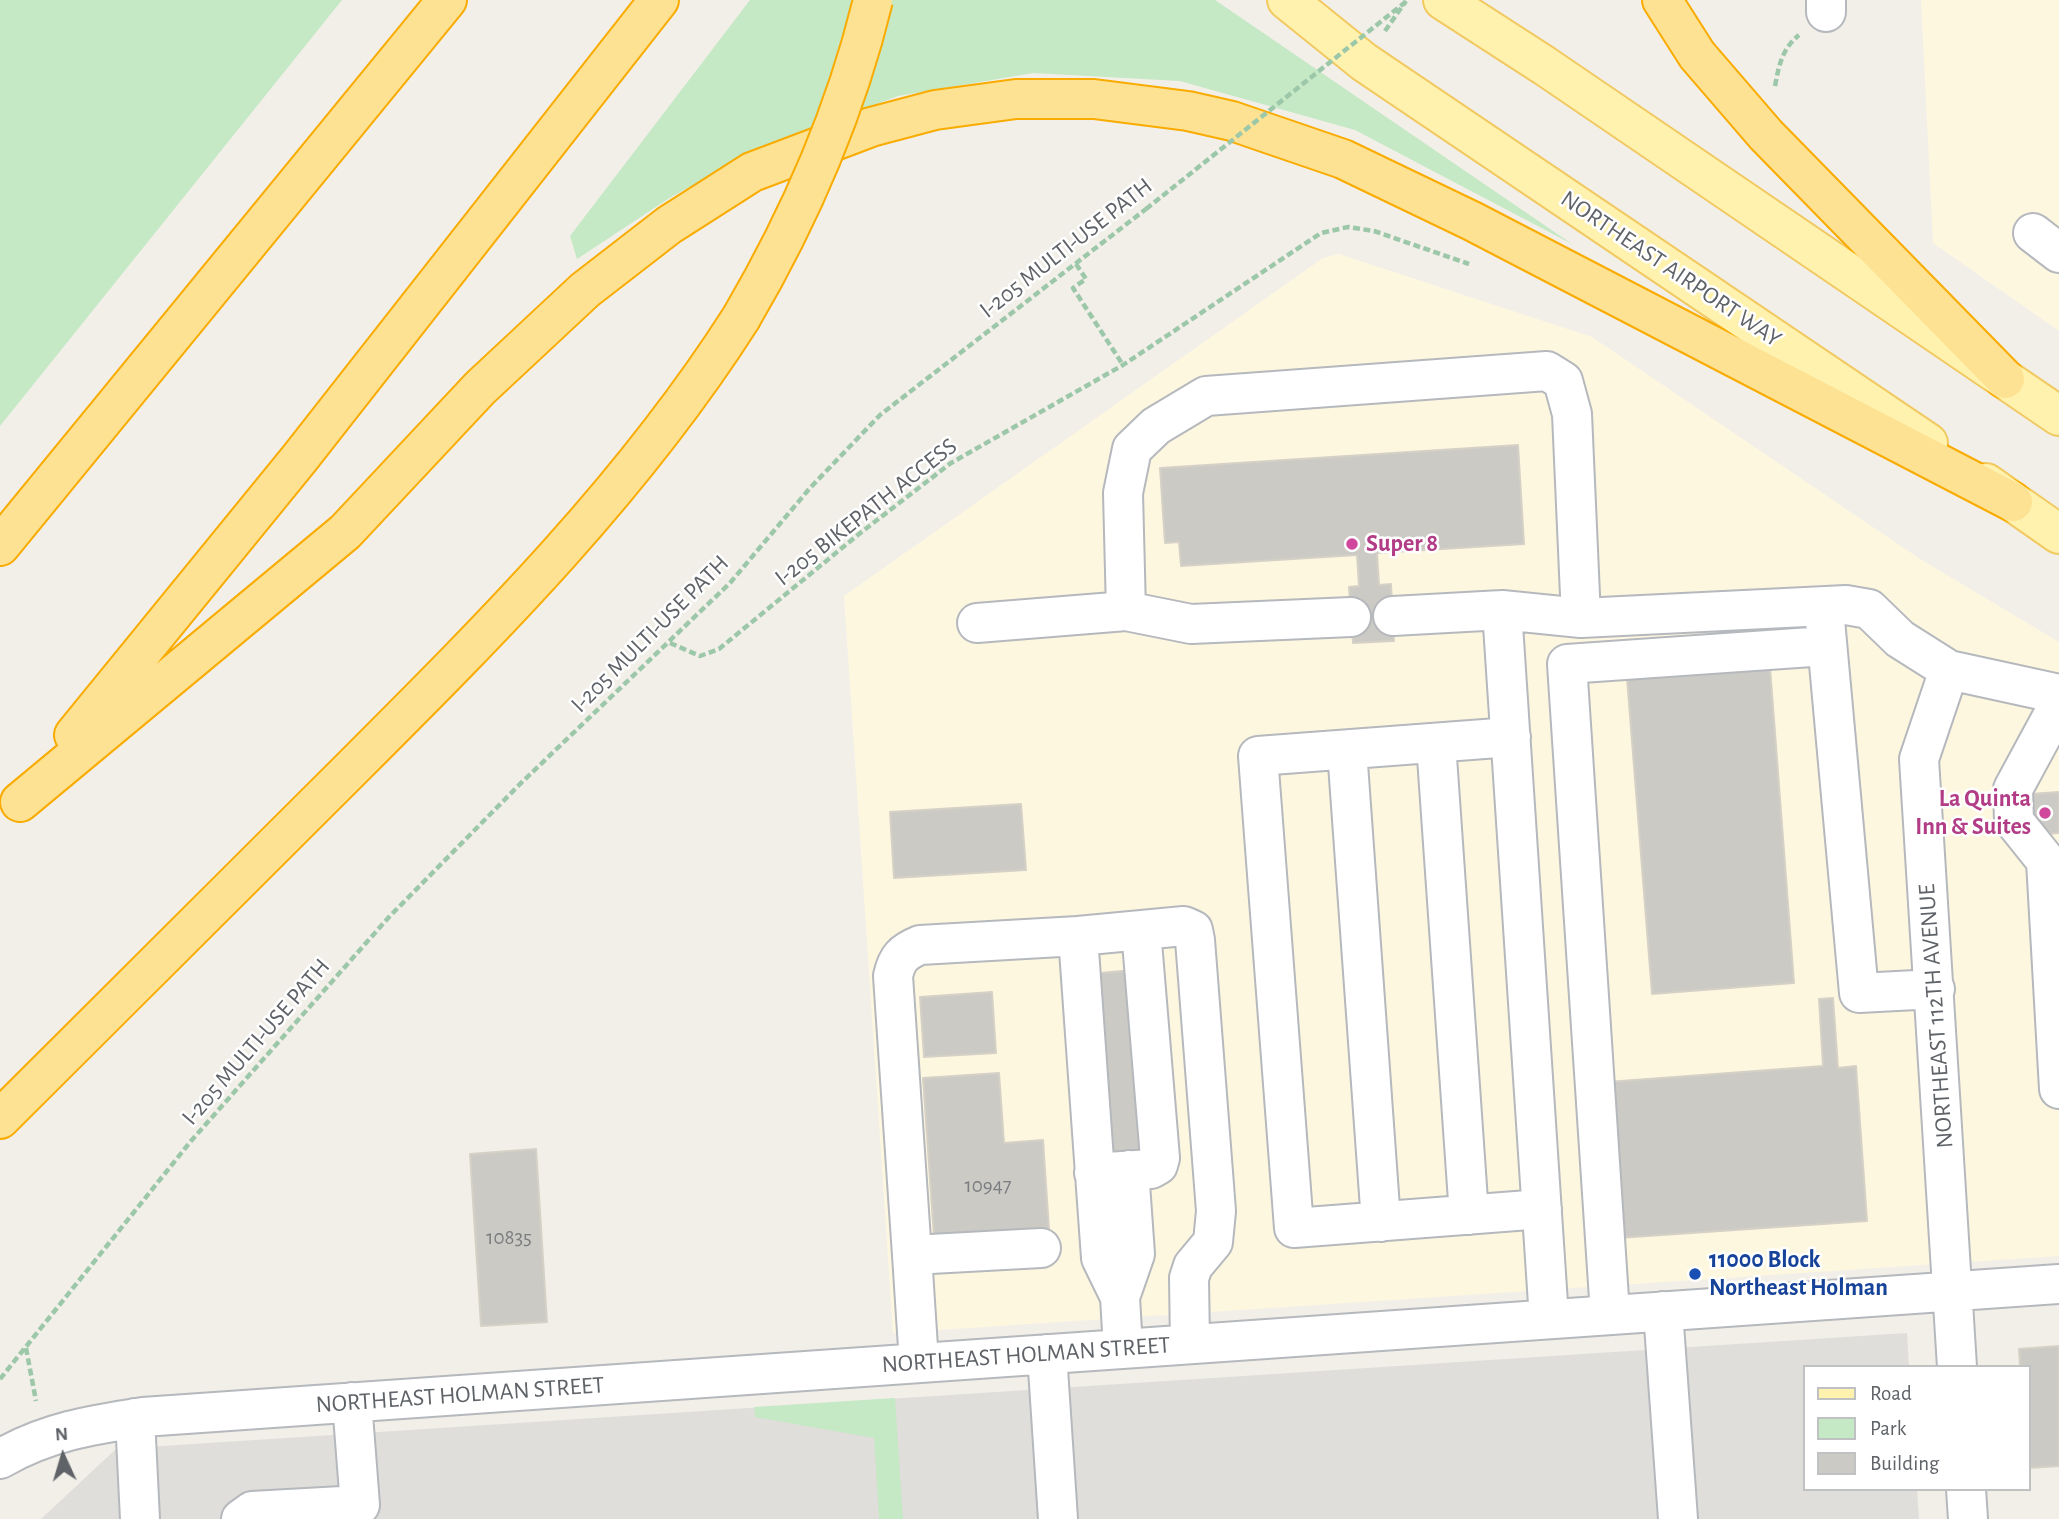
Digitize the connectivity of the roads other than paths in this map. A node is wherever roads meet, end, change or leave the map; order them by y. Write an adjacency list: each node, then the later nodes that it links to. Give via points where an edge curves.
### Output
1 (447, 0): 11 (highway)
2 (659, 0): 26 (highway, via 299,458)
3 (873, 0): 31 (highway, bridge, via 859,60 820,163 772,265 670,421 598,512 396,724)
4 (1287, 0): 9 (main road, NORTHEAST AIRPORT WAY, via 1364,62)
5 (1443, 0): 7 (main road)
6 (1662, 0): 7 (highway, via 1697,55 1766,135)
7 (2005, 379): 8 (main road)
8 (2059, 416)
9 (2013, 502): 10 (main road, NORTHEAST AIRPORT WAY); 26 (highway, via 1472,221 1343,159 1232,121 1107,101 1016,99 935,110 871,127 752,173 669,225 585,290 480,388 345,532)
10 (2059, 534)
11 (0, 546)
12 (1824, 606): 17 (street); 19 (street); 20 (street, via 1869,609 1900,639)
13 (1126, 611): 16 (street, via 1191,624); 17 (street, via 1124,493 1132,449 1156,426 1206,396 1547,371 1563,381 1572,414); 18 (street)
14 (1502, 611): 15 (street); 17 (street); 23 (street)
15 (1393, 616)
16 (1351, 617)
17 (1581, 618)
18 (977, 623)
19 (1826, 646): 29 (street, via 1859,993); 41 (street, via 1567,664)
20 (1949, 670): 21 (street); 29 (street, NORTHEAST 112TH AVENUE, via 1919,759)
21 (2059, 694)
22 (2059, 704): 30 (street, via 2013,789 2014,821 2046,861)
23 (1511, 737): 24 (street); 33 (street)
24 (1436, 743): 25 (street); 34 (street)
25 (1347, 750): 35 (street); 35 (street, via 1258,756 1294,1228)
26 (10, 814)
27 (1141, 930): 28 (street); 32 (street, via 1160,1158 1150,1169); 43 (street, via 1184,926 1193,930 1195,940 1216,1226 1213,1242 1189,1278)
28 (1078, 936): 32 (street); 37 (street, via 920,945 905,951 896,962)
29 (1935, 989): 39 (street, NORTHEAST 112TH AVENUE)
30 (2059, 1089)
31 (0, 1119)
32 (1111, 1172): 44 (street, via 1101,1258 1120,1297)
33 (1542, 1209): 34 (street); 42 (street)
34 (1469, 1215): 35 (street)
35 (1381, 1222)
36 (1041, 1248): 37 (street)
37 (912, 1255): 46 (street)
38 (2059, 1284): 39 (street, NORTHEAST HOLMAN STREET)
39 (1952, 1290): 40 (street, NORTHEAST HOLMAN STREET); 47 (street, NORTHEAST 112TH AVENUE)
40 (1663, 1311): 41 (street, NORTHEAST HOLMAN STREET); 56 (street)
41 (1610, 1314): 42 (street, NORTHEAST HOLMAN STREET)
42 (1549, 1319): 43 (street, NORTHEAST HOLMAN STREET)
43 (1190, 1344): 44 (street, NORTHEAST HOLMAN STREET)
44 (1123, 1349): 45 (street, NORTHEAST HOLMAN STREET)
45 (1047, 1354): 46 (street, NORTHEAST HOLMAN STREET); 55 (street)
46 (919, 1363): 48 (street, NORTHEAST HOLMAN STREET)
47 (1957, 1365)
48 (352, 1402): 49 (street, NORTHEAST HOLMAN STREET); 52 (street)
49 (135, 1418): 50 (street, NORTHEAST HOLMAN STREET, via 90,1423 46,1436); 53 (street)
50 (0, 1459)
51 (1966, 1491): 57 (street)
52 (363, 1512): 54 (street, via 252,1511)
53 (140, 1519)
54 (241, 1519)
55 (1058, 1519)
56 (1678, 1519)
57 (1968, 1519)

